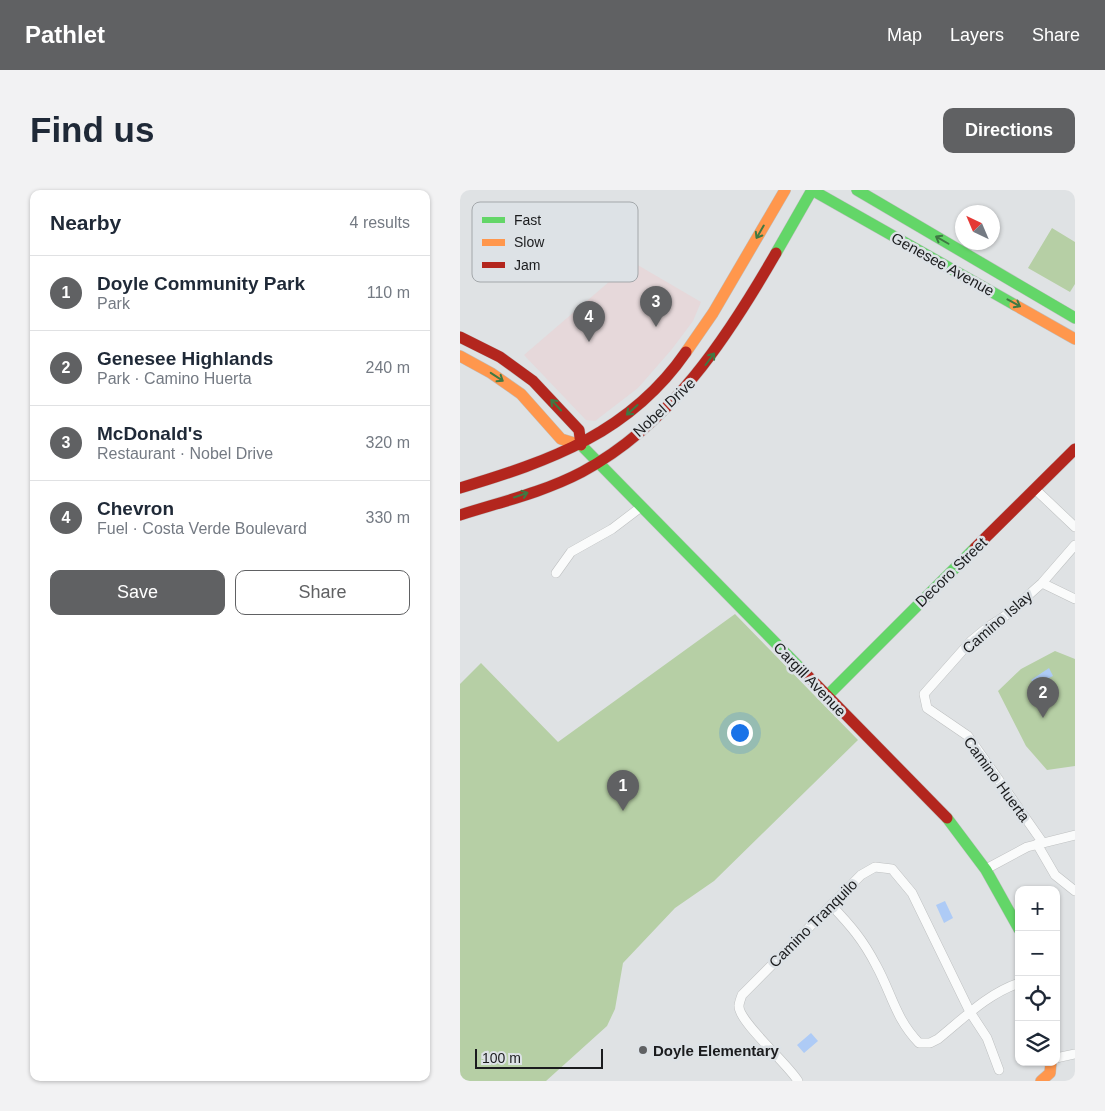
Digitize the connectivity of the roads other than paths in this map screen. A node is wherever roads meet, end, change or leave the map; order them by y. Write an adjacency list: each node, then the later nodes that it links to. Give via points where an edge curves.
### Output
1 (784, 190): 8 (main road, Nobel Drive, one-way to 8, via 708,322 668,377 625,416)
2 (812, 190): 6 (main road, Genesee Avenue, one-way to 6); 10 (main road, Nobel Drive, one-way to 2, via 677,398 711,359 746,306)
3 (857, 190): 4 (main road, Genesee Avenue, one-way to 3)
4 (1075, 318)
5 (460, 337): 8 (main road, one-way to 5, via 578,430 533,381 500,357)
6 (1075, 339)
7 (460, 356): 8 (main road, one-way to 8, via 521,394 560,439)
8 (581, 445): 10 (main road, Cargill Avenue); 11 (main road, Nobel Drive, via 527,468)
9 (1075, 449): 12 (main road, Decoro Street)
10 (598, 463): 13 (main road, Cargill Avenue); 14 (main road, Nobel Drive, one-way to 10, via 561,481)
11 (460, 488)
12 (1036, 490): 15 (street); 20 (main road, Decoro Street)
13 (641, 507): 17 (street, via 612,529 571,552); 20 (main road, Cargill Avenue)
14 (460, 515)
15 (1075, 527)
16 (1075, 545): 18 (street, Camino Islay)
17 (556, 573)
18 (1042, 583): 19 (street); 21 (street, Camino Islay, via 972,641 924,694)
19 (1075, 599)
20 (827, 696): 24 (main road, Cargill Avenue, via 945,816)
21 (924, 702): 23 (street, Camino Huerta, via 927,708 968,736)
22 (1075, 835): 23 (street)
23 (1040, 843): 24 (street); 25 (street, Camino Huerta, via 1055,875)
24 (986, 869): 27 (main road, Cargill Avenue)
25 (1075, 891)
26 (832, 906): 29 (street, via 859,934 904,1027 919,1043 938,1039); 29 (street, Camino Tranquilo, via 861,875 876,868 892,869 912,893); 33 (street, Camino Tranquilo, via 742,995 738,1007 743,1019 791,1069)
27 (1015, 921)
28 (1015, 984): 29 (street)
29 (970, 1012): 32 (street, Camino Tranquilo, via 986,1038)
30 (1075, 1054): 31 (street)
31 (1060, 1057)
32 (999, 1070)
33 (798, 1081)

